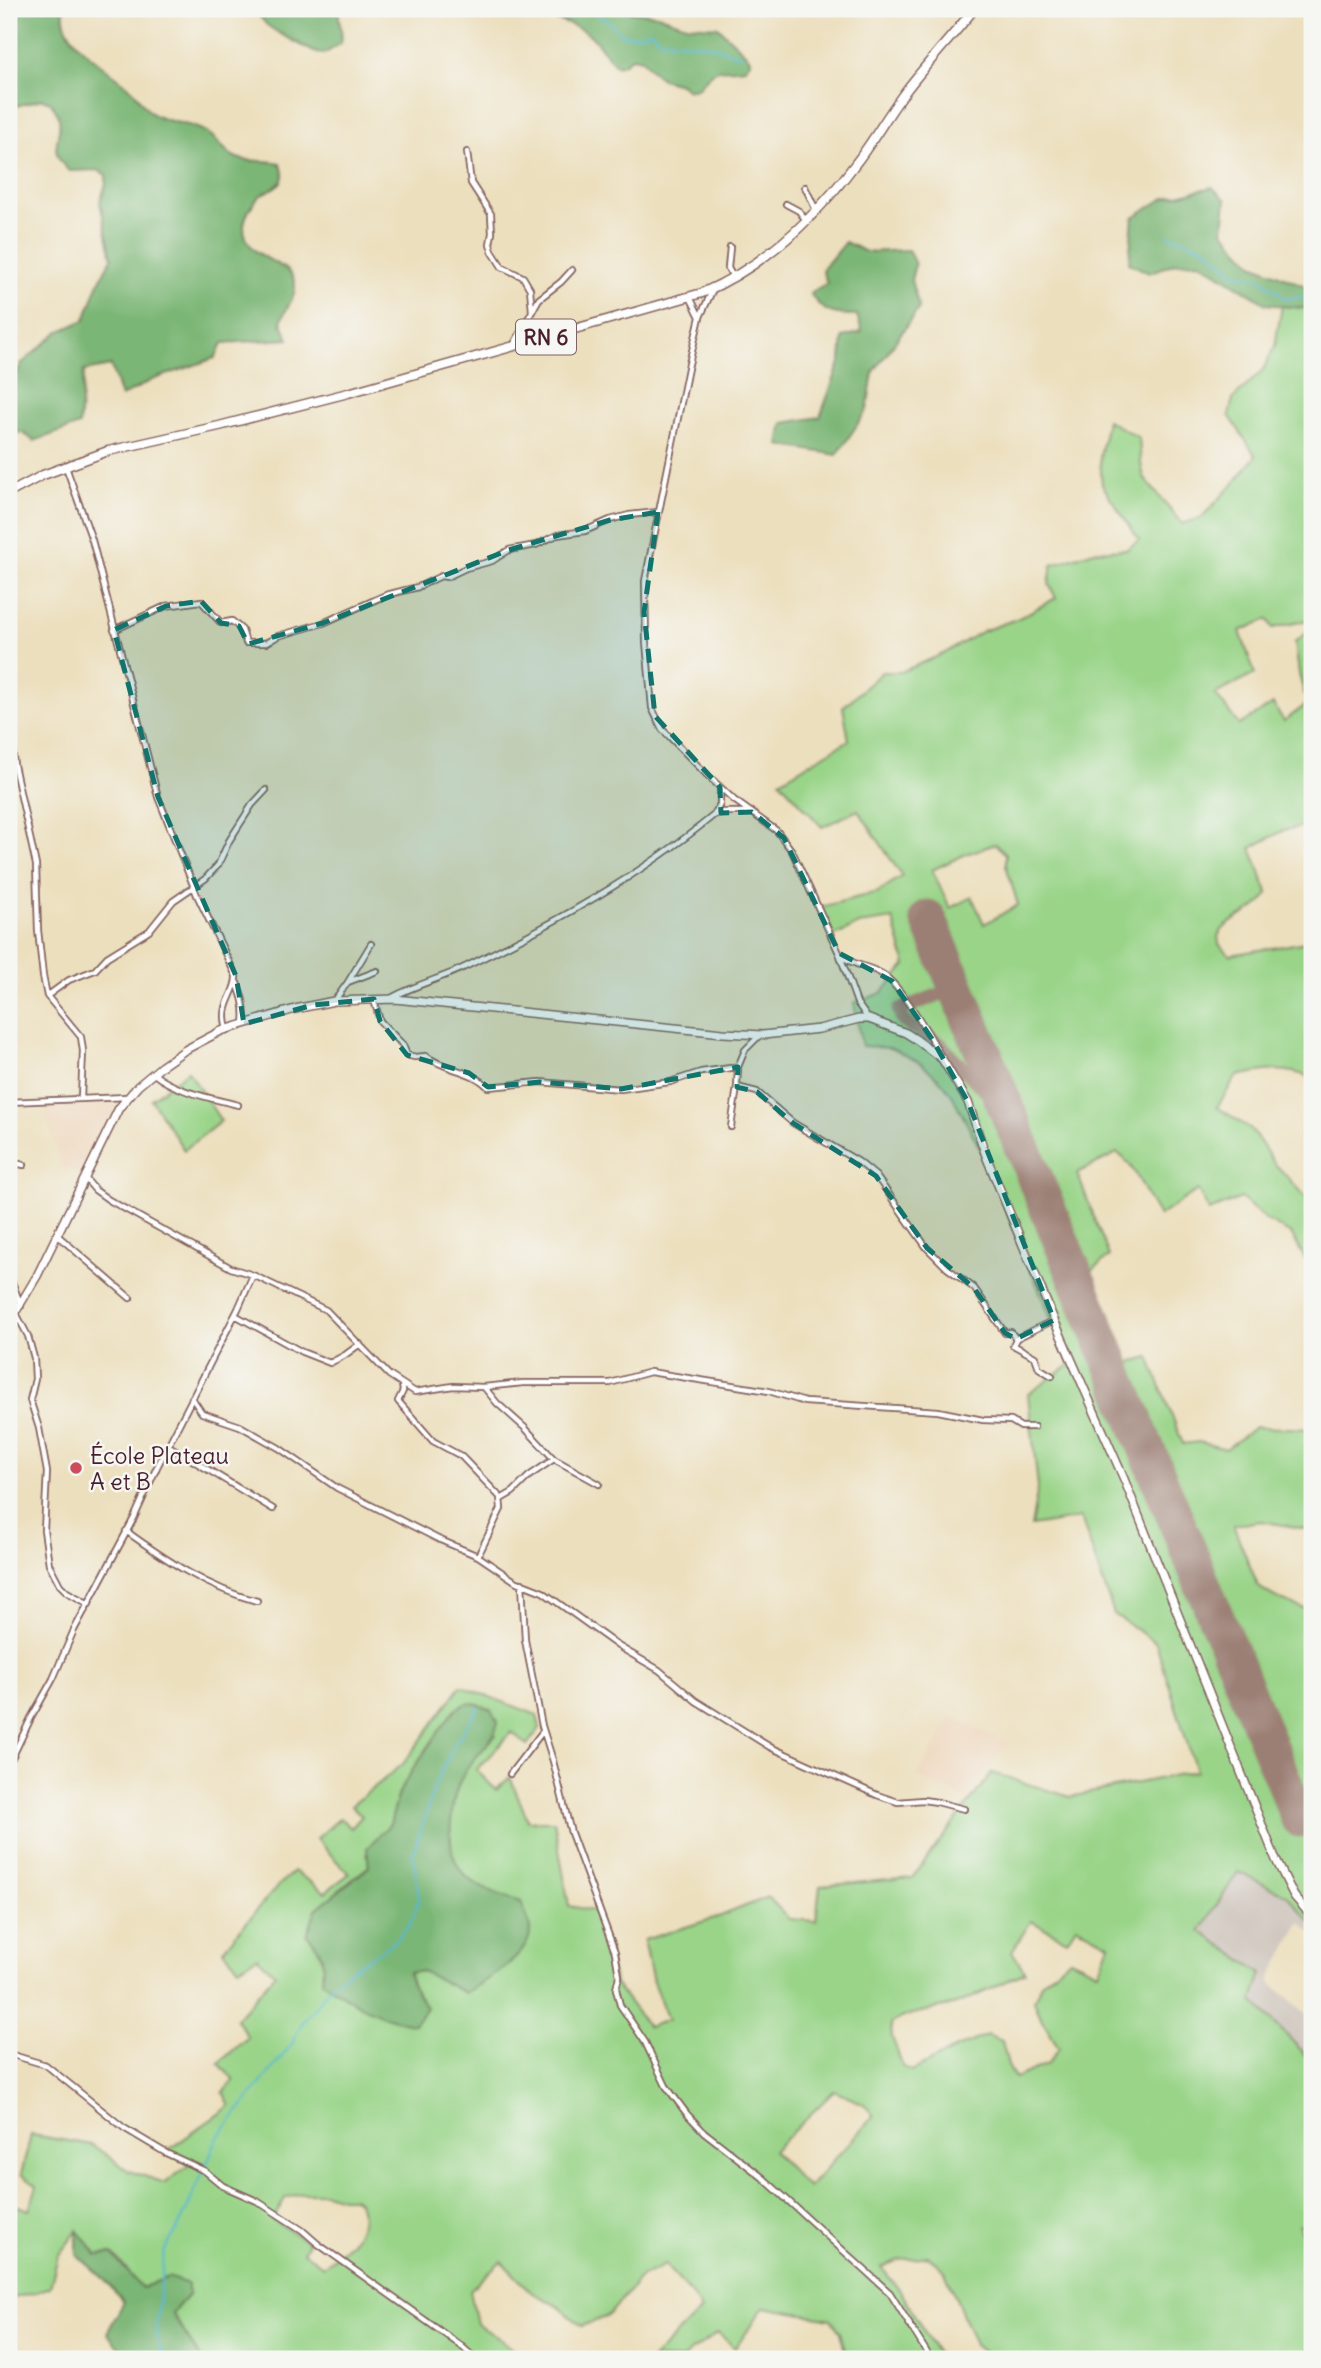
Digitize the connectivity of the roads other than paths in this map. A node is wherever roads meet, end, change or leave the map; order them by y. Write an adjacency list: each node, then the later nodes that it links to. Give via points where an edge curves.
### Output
1 (974, 9): 5 (main road, RN 6)
2 (467, 152): 12 (street, via 471,183 491,214 492,251 502,267 523,277 530,289)
3 (805, 187): 5 (street)
4 (786, 204): 6 (street)
5 (816, 211): 6 (main road, RN 6)
6 (806, 220): 9 (main road, RN 6, via 774,250)
7 (730, 247): 9 (street, via 728,268)
8 (572, 270): 12 (street)
9 (733, 277): 10 (main road, RN 6)
10 (713, 288): 11 (main road, RN 6); 13 (street)
11 (689, 296): 13 (street); 14 (main road, RN 6)
12 (532, 311): 14 (street)
13 (700, 317): 17 (street)
14 (511, 347): 15 (main road, RN 6)
15 (65, 466): 16 (main road, RN 6); 18 (street, via 92,540)
16 (9, 493)
17 (658, 513): 18 (street, via 629,515 509,550 261,645 246,643 239,626 232,621 221,623 201,601 166,606); 20 (street, via 645,581 652,708 662,729)
18 (114, 630): 24 (street, via 158,797)
19 (9, 723): 30 (street, via 36,865)
20 (720, 788): 22 (street); 23 (street)
21 (266, 790): 24 (street, via 229,841 218,865)
22 (752, 812): 23 (street); 26 (street, via 784,838)
23 (714, 815): 32 (street, via 648,864 549,924)
24 (195, 888): 28 (street); 30 (street, via 173,901 149,931 107,957 95,970 69,980)
25 (371, 944): 29 (street)
26 (839, 953): 34 (street, via 857,1003); 38 (street, via 892,981)
27 (377, 971): 29 (street)
28 (236, 982): 35 (street, via 246,1010); 36 (street, via 227,1003)
29 (348, 982): 33 (street)
30 (47, 996): 43 (street, via 80,1037)
31 (374, 999): 32 (main road); 33 (main road); 39 (street, via 380,1021 407,1055 426,1056 439,1066 469,1073 488,1087 540,1082 621,1089)
32 (389, 1000): 37 (main road)
33 (334, 1001): 35 (main road)
34 (869, 1019): 37 (main road); 38 (main road, via 906,1033)
35 (244, 1024): 36 (main road)
36 (227, 1028): 40 (main road)
37 (760, 1034): 39 (street, via 745,1050)
38 (942, 1059): 56 (main road, via 975,1118 986,1156)
39 (738, 1068): 41 (street)
40 (153, 1073): 42 (main road); 45 (street, via 180,1088)
41 (737, 1087): 46 (street); 58 (street, via 757,1092 793,1123 876,1176 927,1248 974,1288 1005,1333 1011,1332)
42 (128, 1097): 43 (street); 49 (main road)
43 (81, 1098): 44 (street)
44 (9, 1101)
45 (238, 1105)
46 (731, 1127)
47 (9, 1162): 48 (street)
48 (24, 1165)
49 (85, 1178): 50 (main road); 52 (street, via 109,1200 231,1268)
50 (57, 1234): 53 (street); 54 (main road)
51 (9, 1274): 54 (street)
52 (253, 1275): 55 (street); 59 (street, via 326,1310)
53 (130, 1298)
54 (18, 1310): 57 (main road); 74 (street, via 34,1359 30,1400 47,1472 44,1530 49,1564 67,1592)
55 (235, 1315): 59 (street, via 330,1363); 63 (street)
56 (1054, 1320): 58 (street); 79 (main road, via 1124,1479 1276,1860 1294,1896)
57 (9, 1323)
58 (1016, 1339): 60 (street, via 1013,1345 1035,1357 1039,1367)
59 (360, 1344): 61 (street)
60 (1052, 1376)
61 (402, 1384): 62 (street, via 415,1392); 68 (street, via 398,1401 418,1426 433,1441 461,1456)
62 (484, 1387): 64 (street, via 523,1382 610,1383 650,1373 769,1391 804,1402 938,1411); 66 (street)
63 (192, 1398): 65 (street); 71 (street, via 202,1413 279,1448 337,1488)
64 (1034, 1427)
65 (168, 1446): 69 (street); 70 (street)
66 (554, 1459): 67 (street); 68 (street)
67 (599, 1484)
68 (501, 1499): 71 (street, via 501,1509)
69 (272, 1509)
70 (126, 1531): 73 (street, via 211,1585); 74 (street)
71 (478, 1556): 72 (street)
72 (522, 1583): 75 (street, via 525,1640); 78 (street, via 550,1596 659,1670 696,1701 770,1747 898,1802 930,1801)
73 (257, 1601)
74 (89, 1604): 76 (street)
75 (543, 1730): 77 (street); 82 (street, via 571,1833 615,1952 620,2005 666,2085 704,2132 762,2177 890,2292)
76 (9, 1764)
77 (510, 1774)
78 (964, 1809)
79 (1312, 1917)
80 (9, 2054): 81 (street, via 46,2065 124,2128 302,2230)
81 (475, 2359)
82 (931, 2359)

